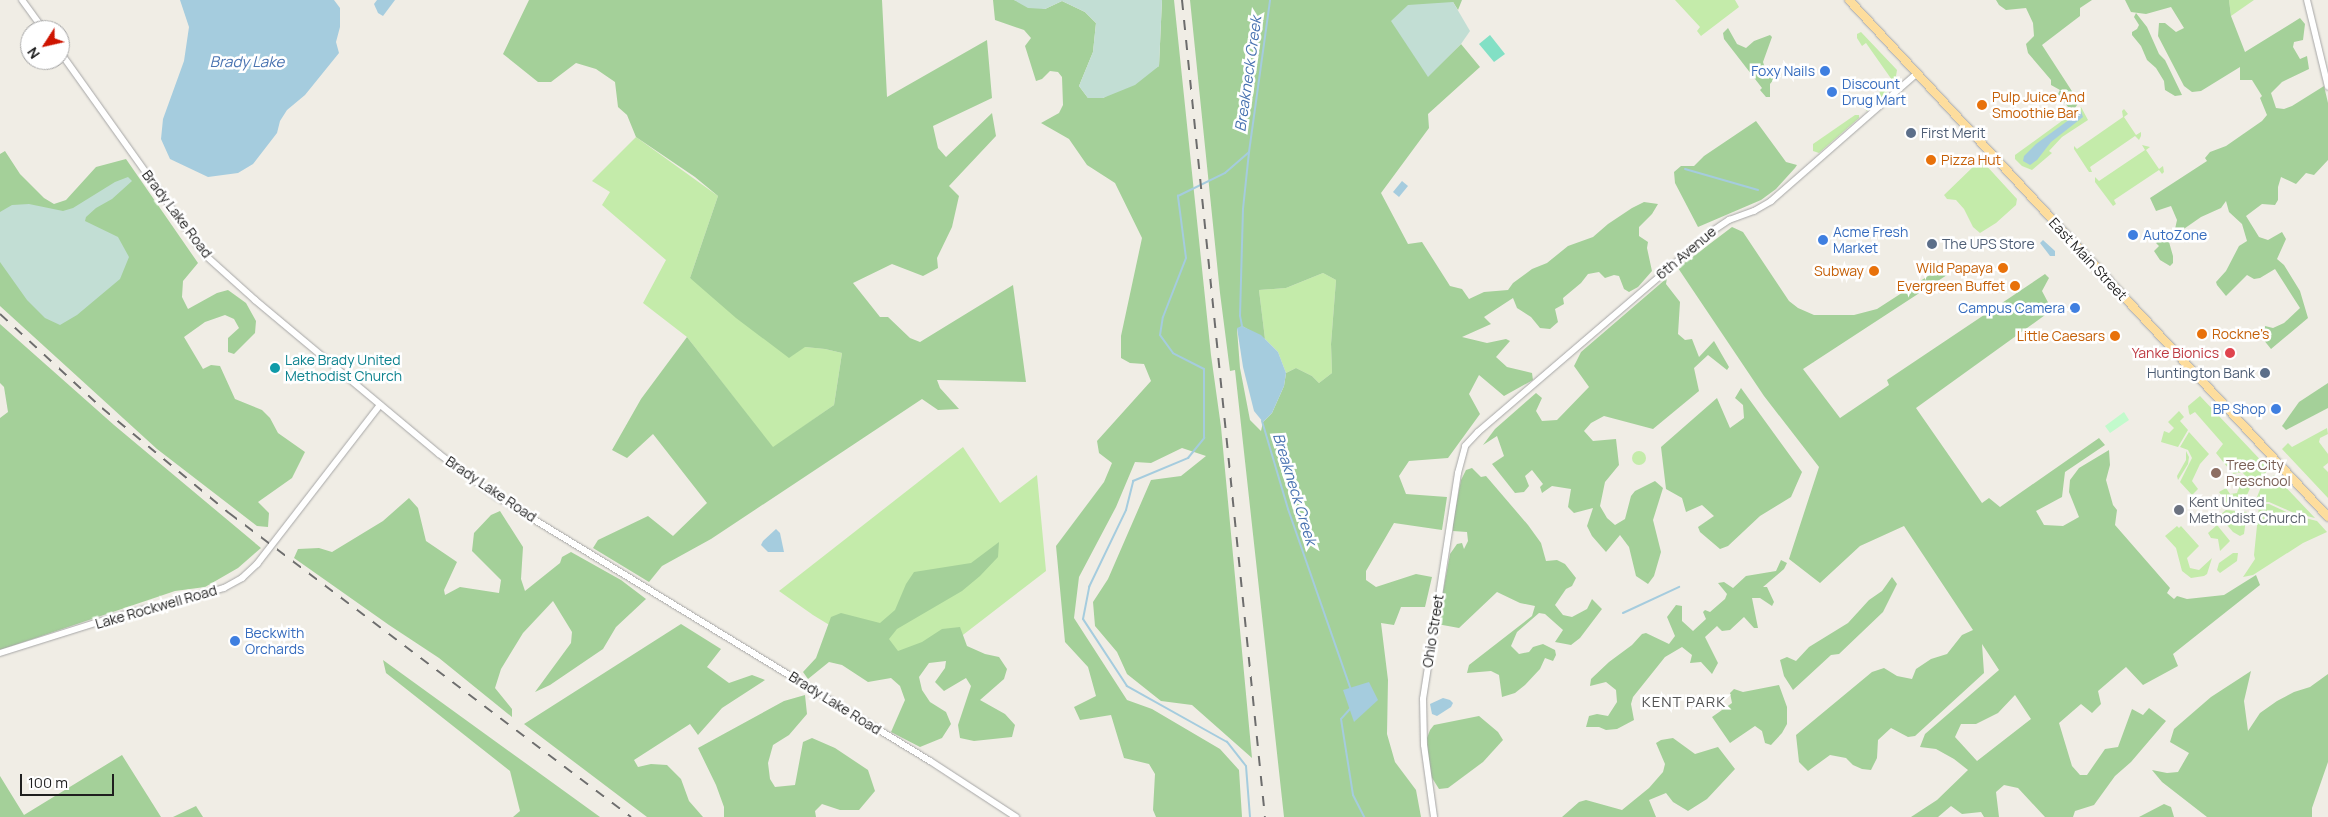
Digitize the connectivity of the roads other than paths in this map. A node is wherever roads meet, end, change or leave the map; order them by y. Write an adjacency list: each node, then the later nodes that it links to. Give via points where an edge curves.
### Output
1 (22, 0): 4 (street)
2 (1849, 0): 6 (main road, East Main Street)
3 (2307, 0): 7 (street)
4 (37, 20)
5 (70, 66): 8 (street, Brady Lake Road, via 205,255)
6 (1916, 74): 9 (street, 6th Avenue, via 1777,196 1712,232); 10 (main road, East Main Street)
7 (2328, 87)
8 (380, 405): 11 (street, Lake Rockwell Road, via 257,564 242,578 224,588); 12 (street, Brady Lake Road, via 497,496)
9 (1465, 446): 13 (street, Ohio Street, via 1423,699 1424,745)
10 (2328, 517)
11 (0, 653)
12 (1016, 817)
13 (1434, 817)

